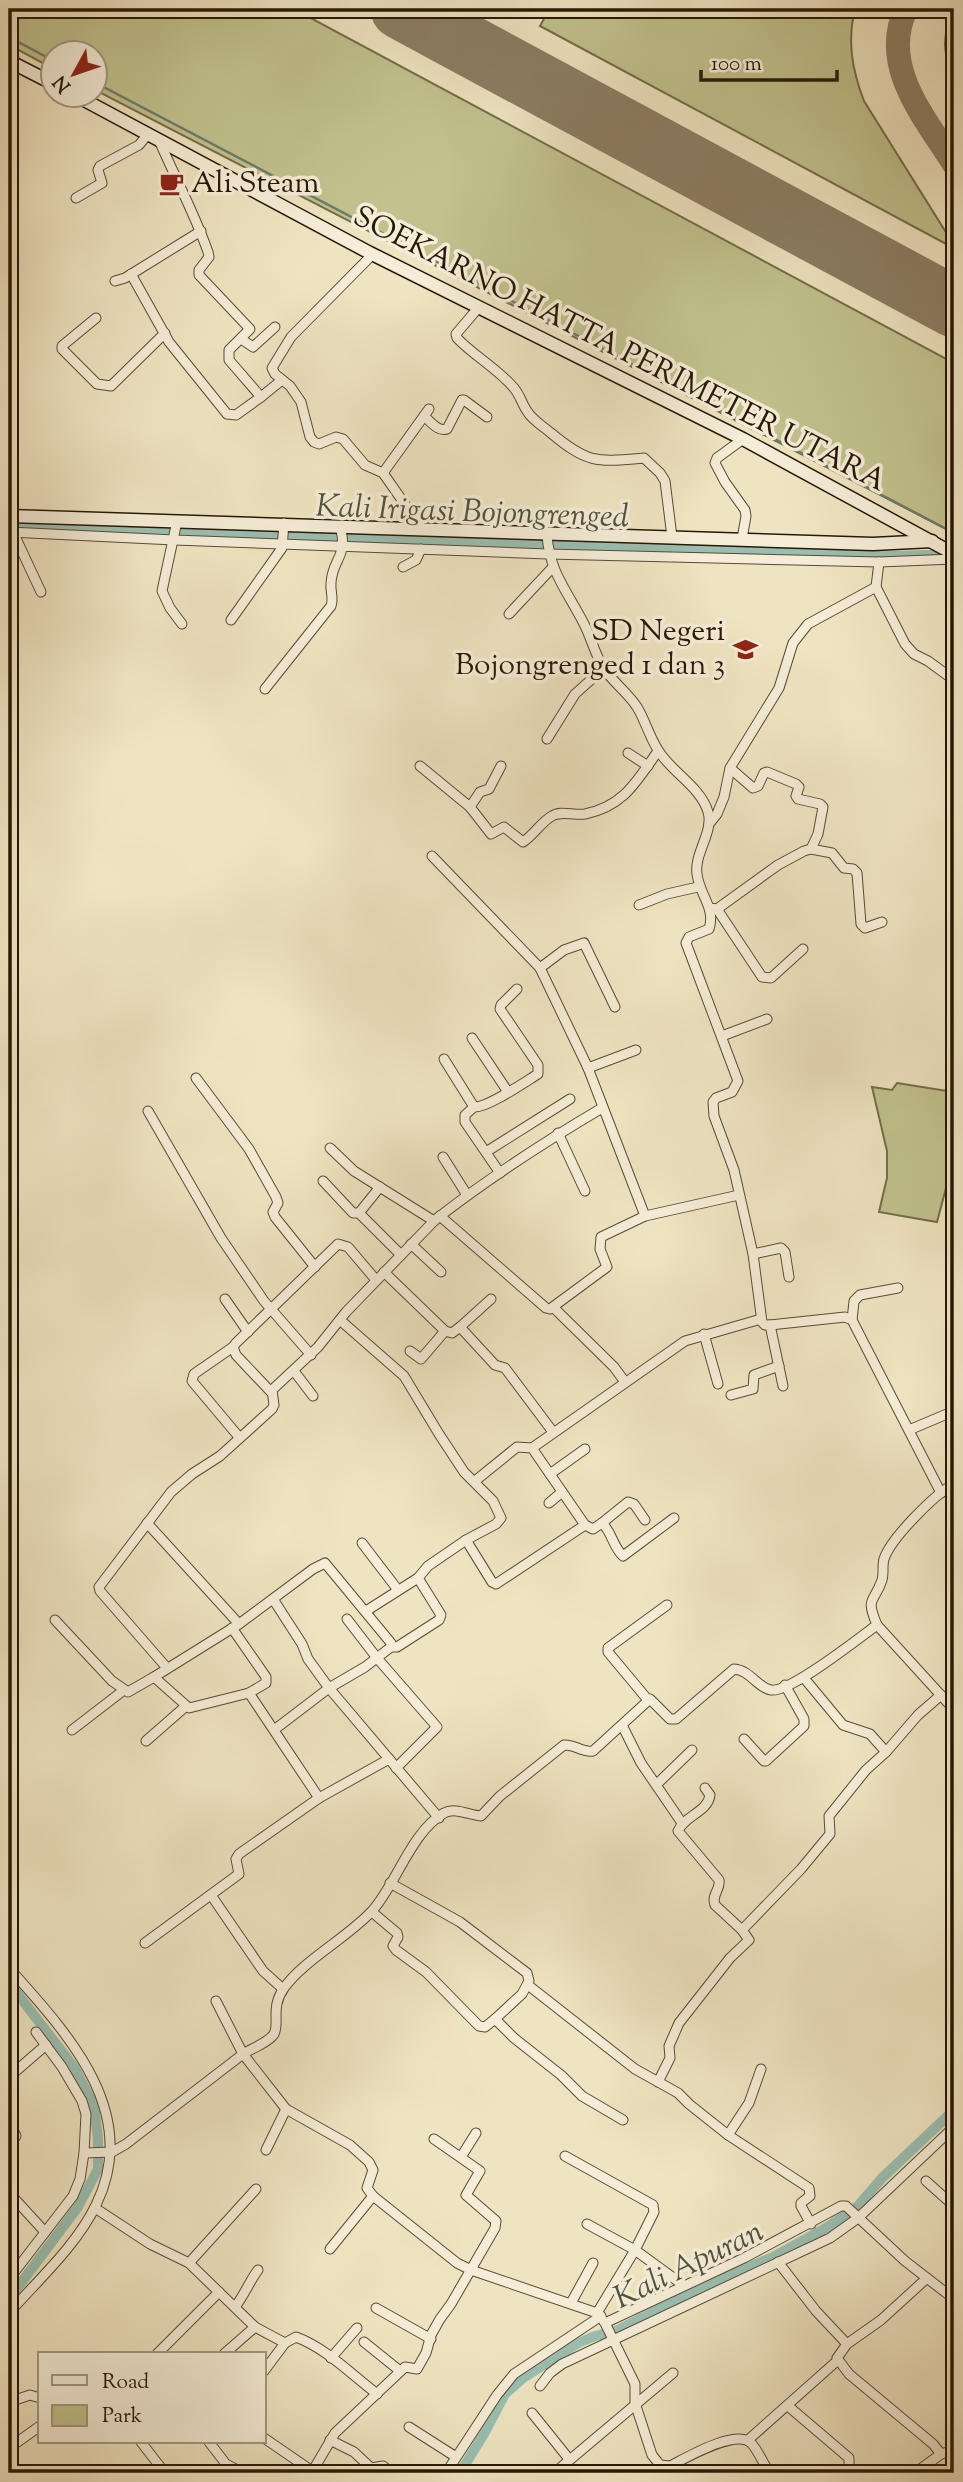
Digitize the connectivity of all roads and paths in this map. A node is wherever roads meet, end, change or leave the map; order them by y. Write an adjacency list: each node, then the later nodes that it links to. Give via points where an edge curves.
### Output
1 (9, 61): 2 (main road)
2 (38, 76)
3 (100, 108): 4 (main road, SOEKARNO HATTA PERIMETER UTARA)
4 (153, 136): 5 (street, via 100,166 102,183); 6 (street); 7 (main road, SOEKARNO HATTA PERIMETER UTARA)
5 (76, 198)
6 (201, 231): 8 (street); 14 (street, via 209,257 199,275 249,327 250,332)
7 (373, 254): 10 (main road, SOEKARNO HATTA PERIMETER UTARA); 15 (street, via 291,337 272,368)
8 (131, 274): 9 (street); 13 (street)
9 (115, 281)
10 (479, 307): 18 (main road, SOEKARNO HATTA PERIMETER UTARA); 28 (street, via 457,338 515,389 532,418 572,451 603,462 644,458 665,481)
11 (96, 317): 13 (street, via 62,349 103,386 111,386)
12 (275, 327): 14 (street, via 253,346)
13 (165, 334): 16 (street, via 226,414 236,415)
14 (241, 339): 16 (street, via 229,350 229,360)
15 (282, 380): 16 (street); 19 (street, via 301,402 314,442 343,439 365,465)
16 (261, 397)
17 (487, 417): 19 (street, via 464,400 447,429 439,429 427,413)
18 (743, 439): 30 (street, via 715,463 745,510); 31 (main road, SOEKARNO HATTA PERIMETER UTARA)
19 (383, 473): 25 (street)
20 (9, 516): 22 (main road)
21 (177, 523): 22 (main road); 23 (main road); 29 (street)
22 (38, 525): 26 (street); 29 (street)
23 (284, 525): 24 (main road); 32 (street)
24 (340, 528): 25 (main road); 33 (street)
25 (423, 530): 27 (main road)
26 (11, 532): 42 (street)
27 (547, 536): 28 (main road); 36 (street)
28 (672, 537): 30 (main road)
29 (175, 538): 32 (street); 45 (street, via 162,591)
30 (742, 539): 35 (main road)
31 (932, 541): 35 (main road); 37 (main road, SOEKARNO HATTA PERIMETER UTARA)
32 (284, 543): 33 (street); 44 (street)
33 (344, 543): 34 (street); 48 (street, via 331,580 331,606)
34 (421, 549): 36 (street); 39 (street, via 416,559)
35 (776, 550): 36 (street); 38 (street)
36 (548, 552): 40 (street)
37 (954, 558): 38 (street)
38 (880, 562): 41 (street)
39 (403, 567)
40 (552, 567): 43 (street); 46 (street)
41 (876, 587): 47 (street, via 905,644); 55 (street, via 808,624 793,643 779,688)
42 (41, 592)
43 (509, 614)
44 (231, 620)
45 (182, 624)
46 (604, 668): 49 (street, via 575,694); 50 (street, via 636,706)
47 (954, 680)
48 (265, 689)
49 (547, 739)
50 (658, 751): 54 (street); 57 (street, via 696,793 707,809)
51 (628, 753): 54 (street)
52 (420, 766): 56 (street)
53 (501, 766): 56 (street, via 488,790 480,792)
54 (648, 766): 56 (street, via 622,798 604,809 551,816 523,842 504,827 491,834)
55 (730, 768): 57 (street, via 724,797); 58 (street, via 756,788 767,772 796,784 798,799 823,807)
56 (470, 807)
57 (709, 824): 60 (street, via 695,865)
58 (811, 849): 62 (street, via 778,865); 63 (street, via 832,853 844,868 857,873 861,924 865,928)
59 (432, 856): 65 (street)
60 (698, 887): 61 (street); 62 (street)
61 (639, 905)
62 (714, 909): 64 (street, via 762,977 771,978); 69 (street, via 709,929 685,943)
63 (882, 922)
64 (803, 949)
65 (540, 968): 67 (street, via 564,950 584,943); 73 (street)
66 (517, 989): 75 (street, via 500,1009 540,1070)
67 (615, 1007)
68 (767, 1019): 69 (street)
69 (722, 1037): 89 (street, via 738,1081 732,1092 716,1098 713,1109)
70 (472, 1038): 75 (street)
71 (636, 1050): 73 (street)
72 (444, 1059): 77 (street)
73 (588, 1068): 78 (street)
74 (196, 1078): 96 (street, via 249,1149 276,1197 275,1217)
75 (508, 1092): 77 (street)
76 (570, 1099): 82 (street)
77 (474, 1107): 82 (street, via 465,1115 465,1122)
78 (602, 1108): 80 (street); 91 (street)
79 (148, 1111): 105 (street, via 221,1238)
80 (558, 1133): 84 (street); 87 (street)
81 (330, 1148): 86 (street, via 343,1163)
82 (486, 1152): 84 (street)
83 (443, 1157): 88 (street)
84 (500, 1173): 88 (street)
85 (323, 1181): 90 (street, via 353,1213)
86 (380, 1187): 90 (street); 92 (street)
87 (585, 1191)
88 (467, 1195): 92 (street)
89 (739, 1195): 91 (street); 94 (street)
90 (359, 1213): 95 (street)
91 (645, 1216): 104 (street, via 601,1237 607,1267)
92 (437, 1218): 93 (street); 104 (street, via 546,1308)
93 (411, 1244): 95 (street); 98 (street)
94 (753, 1254): 99 (street, via 781,1248); 106 (street)
95 (401, 1255): 97 (street)
96 (315, 1267): 100 (street, via 335,1246 343,1244); 105 (street)
97 (384, 1272): 100 (street); 111 (street)
98 (441, 1272)
99 (789, 1277)
100 (376, 1280): 107 (street)
101 (898, 1288): 108 (street, via 860,1295 854,1301)
102 (225, 1299): 112 (street)
103 (491, 1299): 110 (street)
104 (554, 1308): 119 (street)
105 (271, 1311): 112 (street); 116 (street)
106 (761, 1319): 109 (street); 113 (street)
107 (340, 1320): 116 (street); 132 (street, via 404,1376 464,1472)
108 (852, 1320): 109 (street); 126 (street)
109 (770, 1325): 117 (street)
110 (460, 1327): 111 (street, via 452,1333); 127 (street, via 495,1365 505,1368)
111 (445, 1331): 115 (street, via 421,1359)
112 (248, 1332): 114 (street)
113 (704, 1334): 119 (street, via 685,1341); 120 (street)
114 (233, 1346): 122 (street); 128 (street, via 194,1374 192,1381)
115 (411, 1351)
116 (311, 1355): 118 (street)
117 (779, 1366): 121 (street); 123 (street, via 754,1375 753,1389)
118 (294, 1371): 122 (street); 124 (street)
119 (625, 1382): 127 (street)
120 (718, 1384)
121 (783, 1386)
122 (271, 1392): 128 (street, via 272,1409)
123 (731, 1395)
124 (313, 1396)
125 (954, 1411): 126 (street)
126 (909, 1430): 135 (street)
127 (553, 1432): 129 (street)
128 (239, 1437): 139 (street, via 171,1492)
129 (531, 1448): 131 (street); 132 (street, via 517,1447)
130 (585, 1449): 131 (street)
131 (550, 1474): 134 (street)
132 (475, 1481): 142 (street, via 501,1517)
133 (954, 1483): 135 (street)
134 (562, 1492): 136 (street); 141 (street)
135 (940, 1493): 151 (street, via 894,1539 883,1561 884,1576 871,1597)
136 (549, 1503)
137 (674, 1518): 140 (street, via 623,1556)
138 (645, 1520): 140 (street, via 628,1502)
139 (147, 1523): 152 (street); 155 (street, via 99,1590)
140 (601, 1524): 141 (street, via 593,1529)
141 (585, 1525): 142 (street, via 499,1583 492,1582)
142 (466, 1540): 144 (street)
143 (362, 1543): 145 (street)
144 (418, 1578): 145 (street); 153 (street, via 441,1615)
145 (398, 1591): 148 (street)
146 (273, 1599): 148 (street, via 325,1563); 152 (street); 159 (street)
147 (667, 1605): 162 (street, via 608,1648)
148 (366, 1611): 153 (street)
149 (347, 1619): 154 (street)
150 (55, 1620): 160 (street)
151 (877, 1625): 157 (street); 170 (street, via 944,1699 918,1716)
152 (236, 1626): 155 (street); 161 (street, via 266,1677 266,1683)
153 (391, 1647): 154 (street)
154 (377, 1658): 159 (street); 172 (street, via 437,1727)
155 (167, 1668): 156 (street)
156 (154, 1677): 160 (street, via 129,1692); 163 (street)
157 (804, 1678): 158 (street); 170 (street, via 843,1725 870,1734)
158 (785, 1685): 162 (street, via 771,1690 734,1668 673,1720 654,1700); 167 (street, via 804,1726 766,1761)
159 (329, 1688): 166 (street); 171 (street)
160 (124, 1690): 165 (street)
161 (249, 1693): 163 (street, via 192,1709); 166 (street)
162 (648, 1700): 164 (street)
163 (186, 1706): 168 (street)
164 (622, 1724): 173 (street); 176 (street, via 593,1751 564,1745 481,1816 451,1811)
165 (72, 1730)
166 (274, 1730): 175 (street)
167 (744, 1739)
168 (146, 1741)
169 (692, 1750): 173 (street)
170 (886, 1752): 181 (street, via 829,1816 830,1834)
171 (389, 1759): 172 (street); 175 (street)
172 (396, 1768): 176 (street)
173 (657, 1784): 177 (street)
174 (705, 1788): 177 (street, via 709,1803)
175 (319, 1798): 179 (street, via 239,1854 239,1874)
176 (439, 1818): 178 (street)
177 (682, 1824): 181 (street, via 678,1834 719,1880 715,1905)
178 (390, 1883): 180 (street); 184 (street, via 481,1937 527,1973)
179 (211, 1895): 182 (street); 185 (street, via 263,1971)
180 (372, 1912): 185 (street); 187 (street, via 397,1933 396,1950 426,1972 479,2026)
181 (743, 1930): 193 (street, via 749,1940 679,2023)
182 (145, 1943)
183 (9, 1968): 204 (street, via 68,2038 94,2079 105,2110)
184 (528, 1984): 187 (street); 193 (street, via 622,2060)
185 (283, 1989): 190 (street, via 275,2010 275,2031)
186 (216, 2001): 190 (street)
187 (495, 2018): 195 (street, via 582,2096)
188 (36, 2032): 189 (street)
189 (46, 2045): 192 (street); 203 (street, via 82,2101)
190 (243, 2054): 194 (street); 204 (street, via 135,2139)
191 (761, 2069): 199 (street, via 749,2103)
192 (9, 2077)
193 (658, 2082): 199 (street)
194 (286, 2109): 202 (street); 209 (street, via 350,2145 369,2162 373,2170 368,2190)
195 (623, 2120)
196 (9, 2122): 201 (street, via 16,2136)
197 (954, 2127): 213 (street)
198 (476, 2133): 206 (street)
199 (728, 2134): 215 (street, via 809,2188 810,2196 801,2206)
200 (434, 2138): 206 (street)
201 (9, 2147)
202 (265, 2150)
203 (88, 2153): 204 (street); 216 (street, via 77,2188)
204 (108, 2153): 212 (street, via 104,2187)
205 (565, 2156): 218 (street, via 653,2205 654,2212)
206 (461, 2157): 223 (street, via 480,2171 467,2197 497,2223)
207 (926, 2181): 211 (street)
208 (256, 2189): 220 (street)
209 (373, 2196): 217 (street); 223 (street)
210 (13, 2197): 216 (street)
211 (954, 2206)
212 (95, 2208): 220 (street, via 150,2245); 232 (street)
213 (857, 2217): 215 (street, via 846,2206 838,2207); 219 (street, via 830,2238); 225 (street)
214 (587, 2224): 218 (street)
215 (811, 2224): 226 (street)
216 (46, 2232): 224 (street)
217 (330, 2249)
218 (635, 2250): 226 (street); 233 (street)
219 (778, 2262): 233 (street); 239 (street)
220 (189, 2263): 227 (street)
221 (593, 2263): 229 (street)
222 (258, 2270): 230 (street)
223 (471, 2270): 229 (street); 236 (street)
224 (9, 2278)
225 (927, 2278): 228 (street); 239 (street)
226 (683, 2285): 233 (street)
227 (219, 2292): 230 (street); 240 (street)
228 (954, 2299)
229 (571, 2303): 233 (street)
230 (235, 2307): 234 (street)
231 (376, 2308): 236 (street)
232 (9, 2313)
233 (605, 2326): 247 (street); 251 (street, via 635,2385); 264 (street, via 514,2374)
234 (255, 2327): 238 (street); 241 (street)
235 (357, 2328): 242 (street)
236 (431, 2339): 245 (street, via 417,2369 407,2366)
237 (364, 2342): 245 (street)
238 (285, 2343): 242 (street, via 296,2337); 244 (street)
239 (847, 2344): 243 (street)
240 (160, 2352)
241 (226, 2352)
242 (331, 2358): 248 (street)
243 (838, 2360): 252 (street); 263 (street)
244 (266, 2368)
245 (400, 2371): 248 (street)
246 (673, 2373): 251 (street)
247 (540, 2386)
248 (377, 2394): 257 (street)
249 (38, 2397): 250 (street, via 30,2395)
250 (9, 2402)
251 (635, 2403): 258 (street, via 652,2455 662,2466 727,2440); 265 (street)
252 (788, 2406): 258 (street); 273 (street, via 849,2458)
253 (532, 2413): 265 (street)
254 (38, 2427): 261 (street)
255 (409, 2427): 264 (street)
256 (266, 2439): 267 (street)
257 (330, 2440): 267 (street); 270 (street, via 354,2452 371,2468 383,2466)
258 (748, 2440): 272 (street)
259 (143, 2444): 268 (street)
260 (210, 2444): 269 (street, via 224,2462)
261 (9, 2448)
262 (954, 2449): 263 (street)
263 (941, 2454): 274 (street)
264 (456, 2457): 271 (street)
265 (569, 2459): 266 (street)
266 (559, 2469)
267 (313, 2472)
268 (165, 2473)
269 (243, 2473)
270 (392, 2473)
271 (446, 2473)
272 (769, 2473)
273 (856, 2473)
274 (915, 2473)

